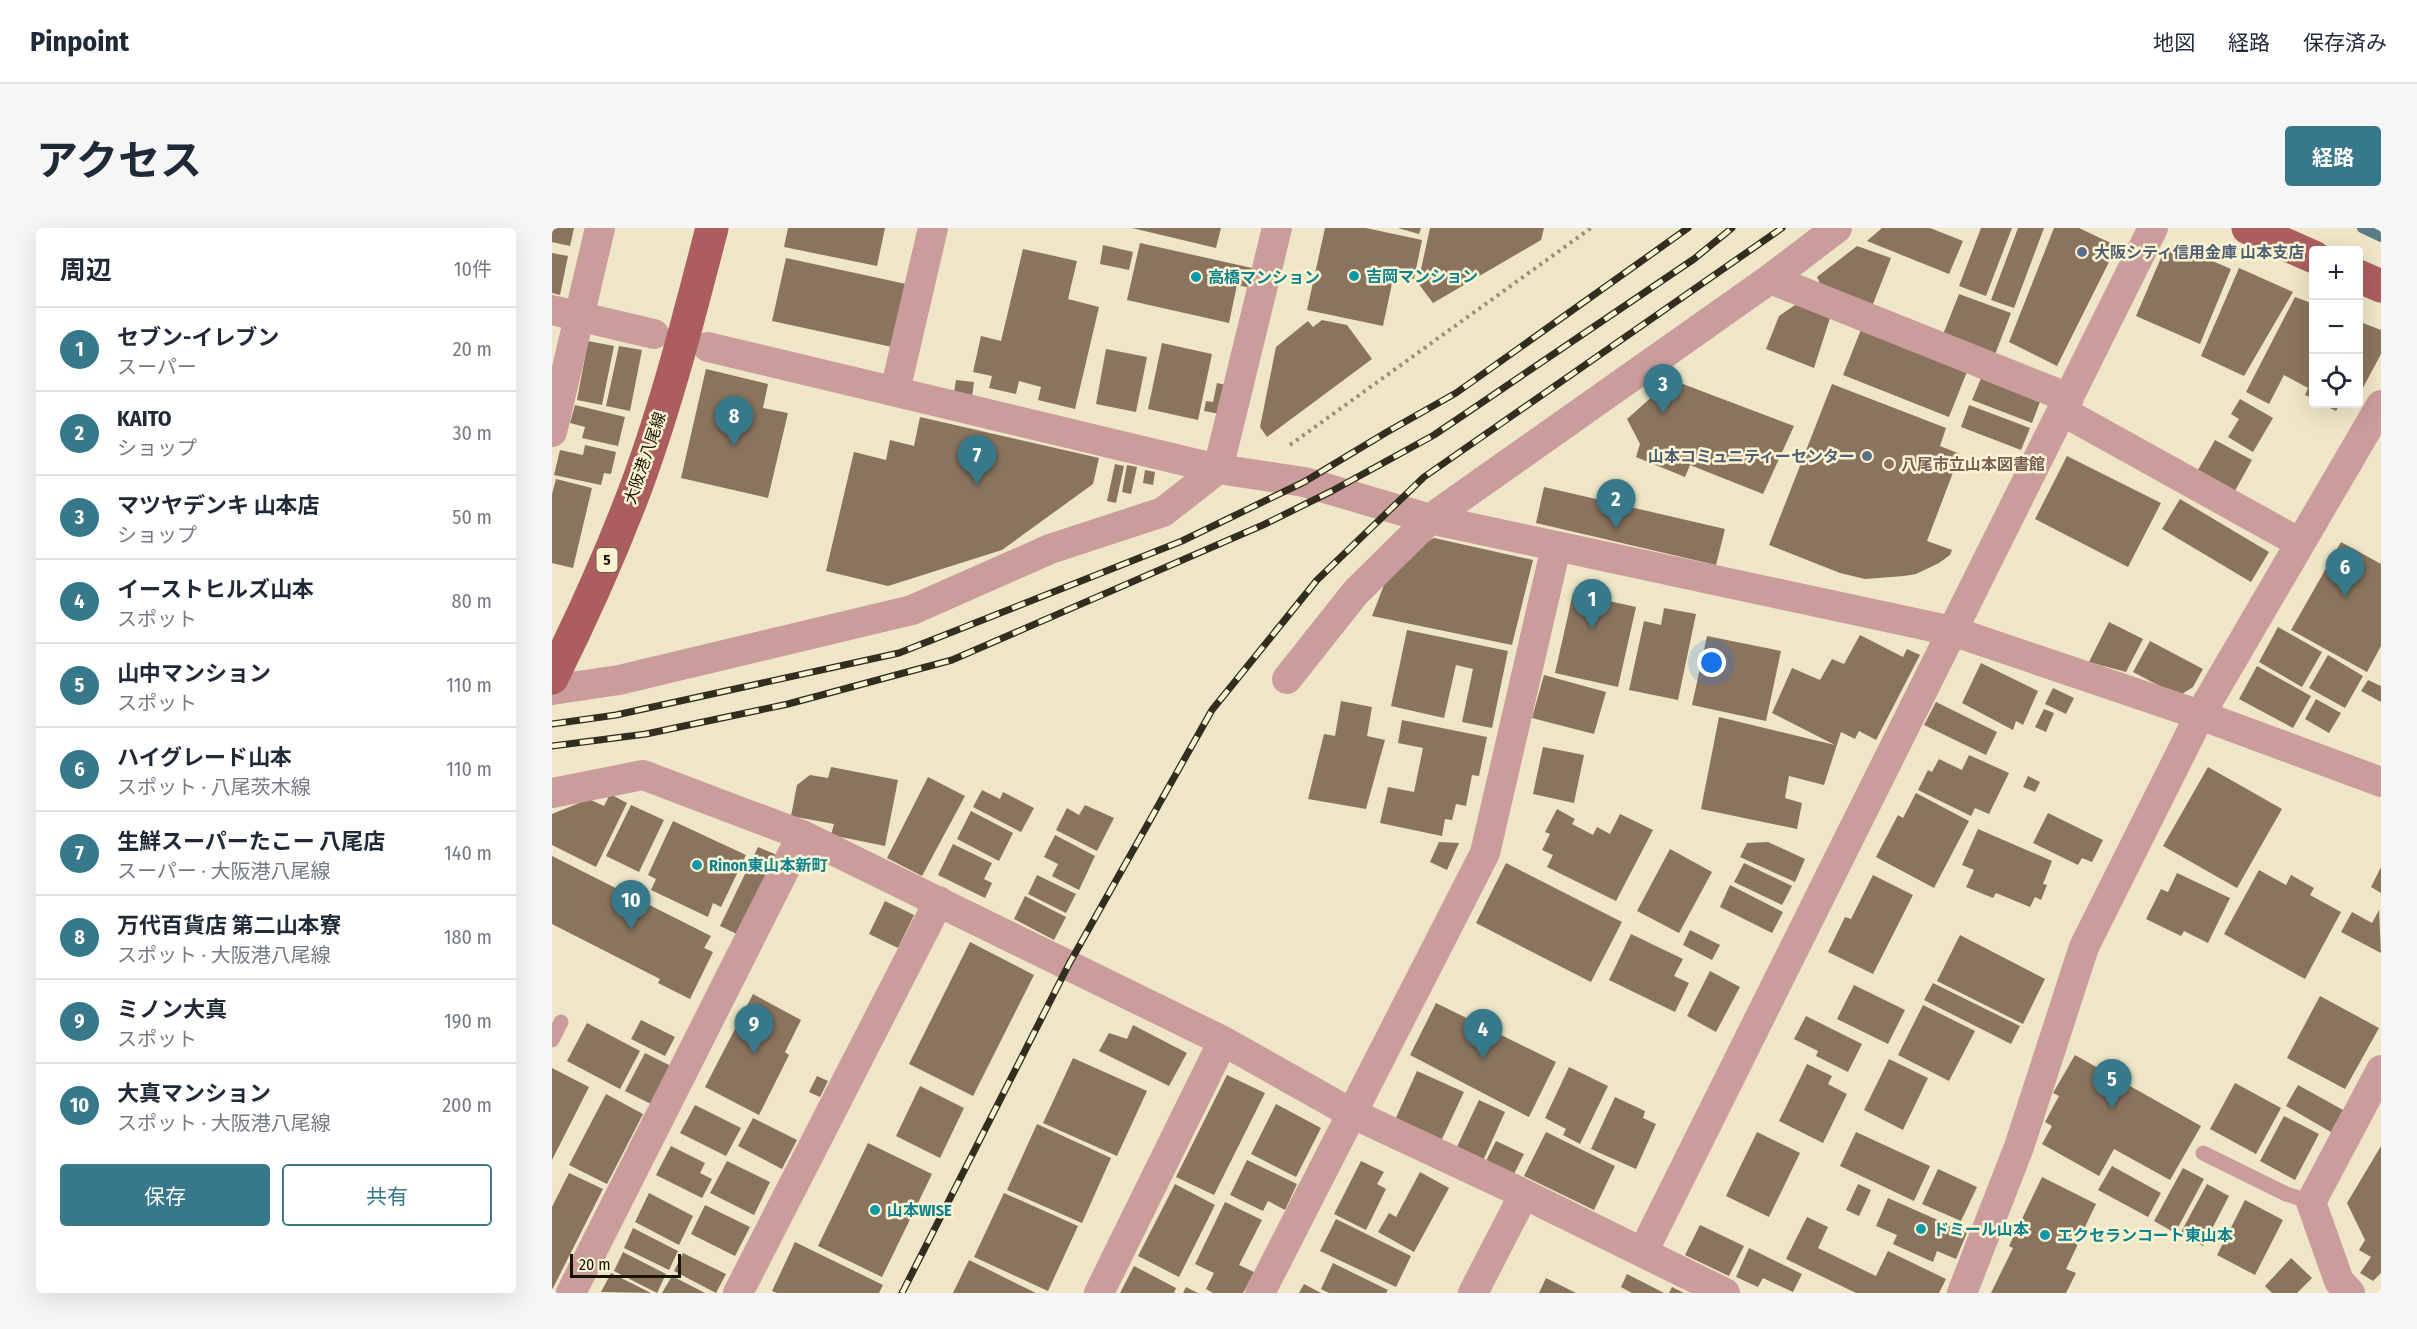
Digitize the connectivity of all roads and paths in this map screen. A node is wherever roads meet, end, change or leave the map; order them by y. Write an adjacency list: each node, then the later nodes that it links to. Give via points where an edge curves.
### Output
1 (600, 228): 13 (street)
2 (712, 228): 26 (main road, 大阪港八尾線 / 5, via 653,439 613,545)
3 (933, 228): 16 (street)
4 (1277, 228): 20 (street)
5 (1592, 228): 21 (path)
6 (1837, 228): 11 (street)
7 (2153, 228): 17 (street)
8 (2248, 228): 9 (main road)
9 (2309, 254)
10 (2363, 278): 12 (main road)
11 (1770, 279): 17 (street); 22 (street)
12 (2381, 286)
13 (565, 313): 14 (street); 19 (street)
14 (654, 334)
15 (708, 347): 16 (street)
16 (895, 391): 20 (street)
17 (2066, 404): 23 (street); 25 (street)
18 (2381, 405): 23 (street)
19 (552, 432)
20 (1218, 469): 21 (street); 28 (street, via 1163,512 1050,549 912,610 619,680)
21 (1250, 474): 22 (street, via 1304,482)
22 (1431, 519): 24 (street); 27 (street, via 1356,591)
23 (2300, 543): 29 (street)
24 (1556, 548): 25 (street); 38 (street, via 1485,853)
25 (1952, 631): 29 (street); 42 (street)
26 (552, 678)
27 (1287, 679)
28 (552, 690)
29 (2200, 715): 30 (street); 49 (street, via 2084,947 2019,1147)
30 (2381, 783)
31 (552, 793): 32 (street, via 643,775)
32 (802, 835): 33 (street); 43 (street)
33 (939, 901): 36 (street); 44 (street)
34 (561, 1022): 35 (lane)
35 (552, 1040)
36 (1223, 1041): 38 (street); 45 (street)
37 (2381, 1070): 41 (street)
38 (1351, 1113): 40 (street); 46 (street)
39 (2203, 1153): 41 (lane, via 2286,1194)
40 (1524, 1194): 42 (street); 47 (street)
41 (2311, 1202): 50 (street, via 2339,1281)
42 (1643, 1252): 48 (street)
43 (571, 1293)
44 (738, 1293)
45 (1099, 1293)
46 (1260, 1293)
47 (1473, 1293)
48 (1725, 1293)
49 (1962, 1293)
50 (2350, 1293)

